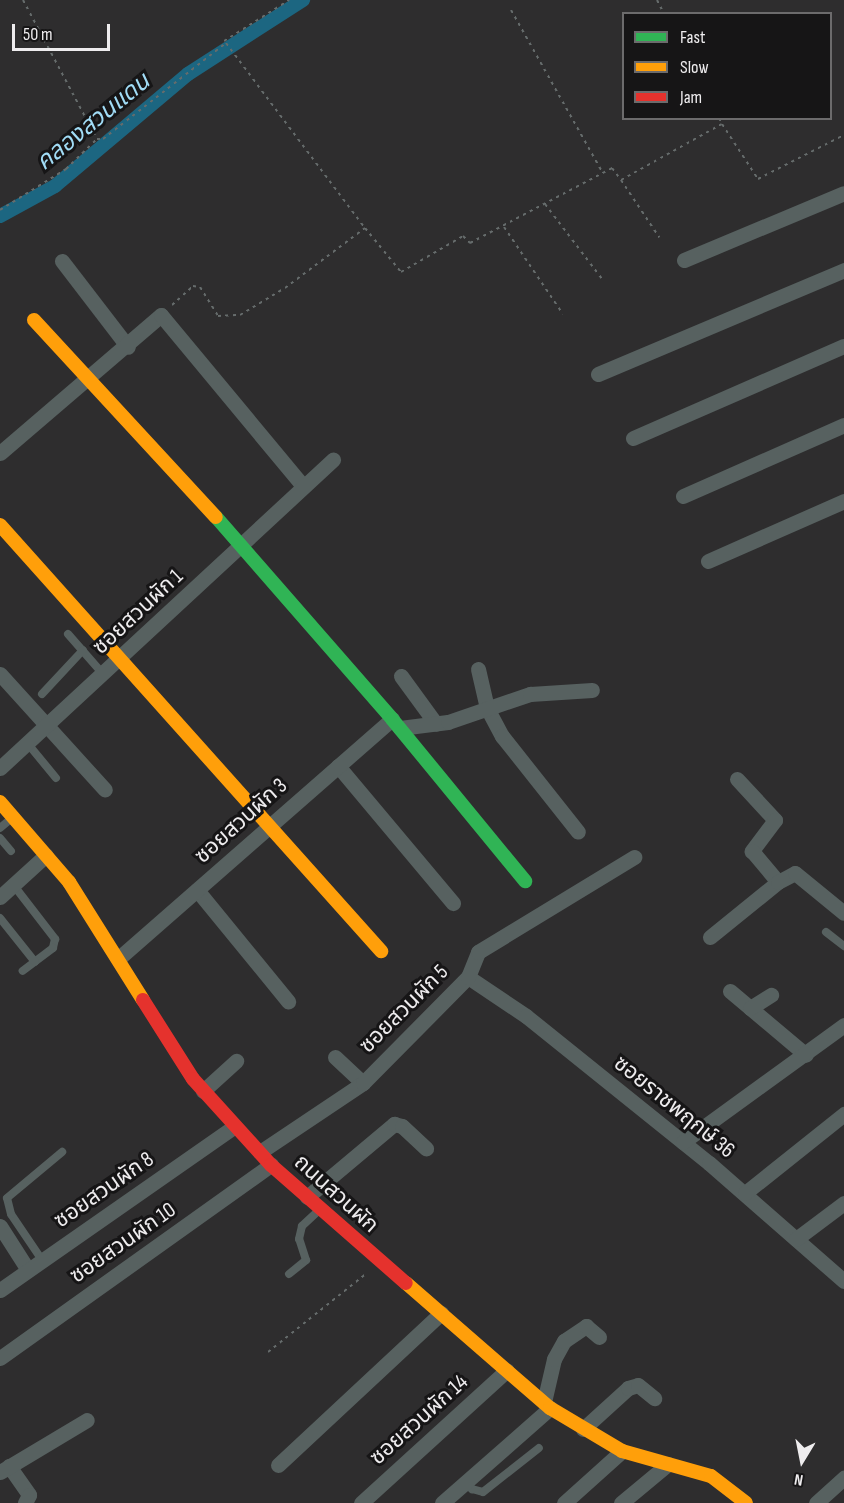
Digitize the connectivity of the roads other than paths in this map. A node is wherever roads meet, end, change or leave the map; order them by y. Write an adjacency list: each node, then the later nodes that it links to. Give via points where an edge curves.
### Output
1 (844, 195): 2 (street)
2 (684, 260)
3 (62, 261): 7 (street)
4 (844, 270): 8 (street)
5 (34, 320): 9 (street)
6 (844, 346): 11 (street)
7 (128, 347): 9 (street); 14 (street, via 161,315)
8 (598, 374)
9 (90, 379): 12 (street); 18 (street)
10 (844, 424): 15 (street)
11 (633, 438)
12 (0, 453)
13 (333, 460): 14 (street, ซอยสวนผัก 1)
14 (303, 486): 18 (street, ซอยสวนผัก 1)
15 (683, 496)
16 (844, 501): 19 (street)
17 (0, 525): 22 (street)
18 (242, 545): 22 (street, ซอยสวนผัก 1); 30 (street)
19 (708, 561)
20 (68, 634): 21 (lane)
21 (83, 651): 25 (lane); 28 (lane)
22 (122, 658): 25 (street, ซอยสวนผัก 1); 41 (street)
23 (478, 669): 29 (street)
24 (0, 674): 32 (street)
25 (104, 675): 32 (street, ซอยสวนผัก 1)
26 (401, 676): 31 (street)
27 (592, 690): 29 (street, via 531,694)
28 (42, 694)
29 (487, 708): 31 (street); 43 (street, via 502,736)
30 (396, 723): 31 (street); 34 (street, ซอยสวนผัก 3); 48 (street)
31 (436, 724)
32 (47, 727): 33 (street, ซอยสวนผัก 1); 38 (street)
33 (28, 744): 35 (street, ซอยสวนผัก 1); 36 (lane)
34 (338, 766): 41 (street, ซอยสวนผัก 3); 53 (street)
35 (0, 768)
36 (56, 778)
37 (737, 779): 49 (street, via 775,820 752,851)
38 (105, 790)
39 (0, 802): 40 (street, ถนนสวนผัก)
40 (13, 818): 42 (lane); 46 (street, ถนนสวนผัก)
41 (271, 824): 51 (street, ซอยสวนผัก 3); 59 (street)
42 (0, 828)
43 (578, 832)
44 (0, 838): 45 (lane)
45 (11, 850)
46 (46, 855): 50 (street); 60 (street, ถนนสวนผัก)
47 (634, 857): 63 (street, ซอยสวนผัก 5, via 478,952)
48 (525, 881)
49 (778, 882): 54 (street, via 791,874 800,875); 57 (street)
50 (15, 887): 52 (street); 61 (lane, via 55,939 53,948)
51 (197, 890): 60 (street, ซอยสวนผัก 3); 66 (street)
52 (0, 897)
53 (453, 903)
54 (844, 913)
55 (0, 918): 61 (lane)
56 (826, 932): 58 (lane)
57 (710, 937)
58 (844, 946)
59 (381, 951)
60 (119, 958): 73 (street, ถนนสวนผัก, via 167,1042)
61 (35, 962): 62 (lane)
62 (23, 971)
63 (468, 977): 72 (street, ซอยสวนผัก 5); 76 (street, ซอยราชพฤกษ์ 36, via 526,1016)
64 (730, 991): 67 (street)
65 (771, 995): 67 (street)
66 (288, 1001)
67 (750, 1008): 69 (street)
68 (844, 1025): 69 (street)
69 (806, 1055): 76 (street)
70 (335, 1057): 72 (street)
71 (236, 1061): 73 (street)
72 (363, 1083): 79 (street, ซอยสวนผัก 5)
73 (203, 1091): 75 (street, ถนนสวนผัก)
74 (844, 1114): 81 (street)
75 (234, 1127): 79 (street, ถนนสวนผัก); 87 (street, ซอยสวนผัก 8)
76 (683, 1142): 81 (street, ซอยราชพฤกษ์ 36)
77 (426, 1148): 82 (street, via 402,1126 394,1124)
78 (62, 1152): 87 (lane, via 7,1198 11,1214)
79 (260, 1152): 80 (street, ถนนสวนผัก)
80 (271, 1165): 82 (street, ถนนสวนผัก); 94 (street, ซอยสวนผัก 10)
81 (744, 1193): 86 (street, ซอยราชพฤกษ์ 36)
82 (308, 1197): 84 (street, ถนนสวนผัก)
83 (844, 1203): 86 (street)
84 (320, 1209): 89 (lane, via 302,1226 299,1239 306,1260); 92 (street, ถนนสวนผัก)
85 (0, 1226): 88 (street)
86 (796, 1239): 90 (street, ซอยราชพฤกษ์ 36)
87 (42, 1260): 88 (street, ซอยสวนผัก 8)
88 (28, 1270): 91 (street, ซอยสวนผัก 8)
89 (289, 1274)
90 (843, 1278)
91 (0, 1290)
92 (441, 1313): 95 (street, ถนนสวนผัก); 103 (street)
93 (599, 1336): 97 (street, via 590,1327 581,1327 558,1349)
94 (0, 1358)
95 (507, 1370): 97 (street, ถนนสวนผัก); 108 (street, ซอยสวนผัก 14)
96 (654, 1398): 99 (street, via 638,1385 628,1388)
97 (547, 1405): 99 (street, ถนนสวนผัก); 106 (street)
98 (87, 1420): 104 (street)
99 (583, 1429): 101 (street, ถนนสวนผัก)
100 (539, 1448): 106 (lane, via 483,1492 472,1489)
101 (622, 1451): 102 (street, ถนนสวนผัก); 110 (street)
102 (668, 1464): 111 (street); 112 (street, ถนนสวนผัก, via 711,1476)
103 (278, 1465)
104 (4, 1469): 107 (street, via 29,1495)
105 (844, 1478): 113 (street)
106 (467, 1482): 109 (street)
107 (25, 1503)
108 (361, 1503)
109 (442, 1503)
110 (564, 1503)
111 (621, 1503)
112 (746, 1503)
113 (816, 1503)

